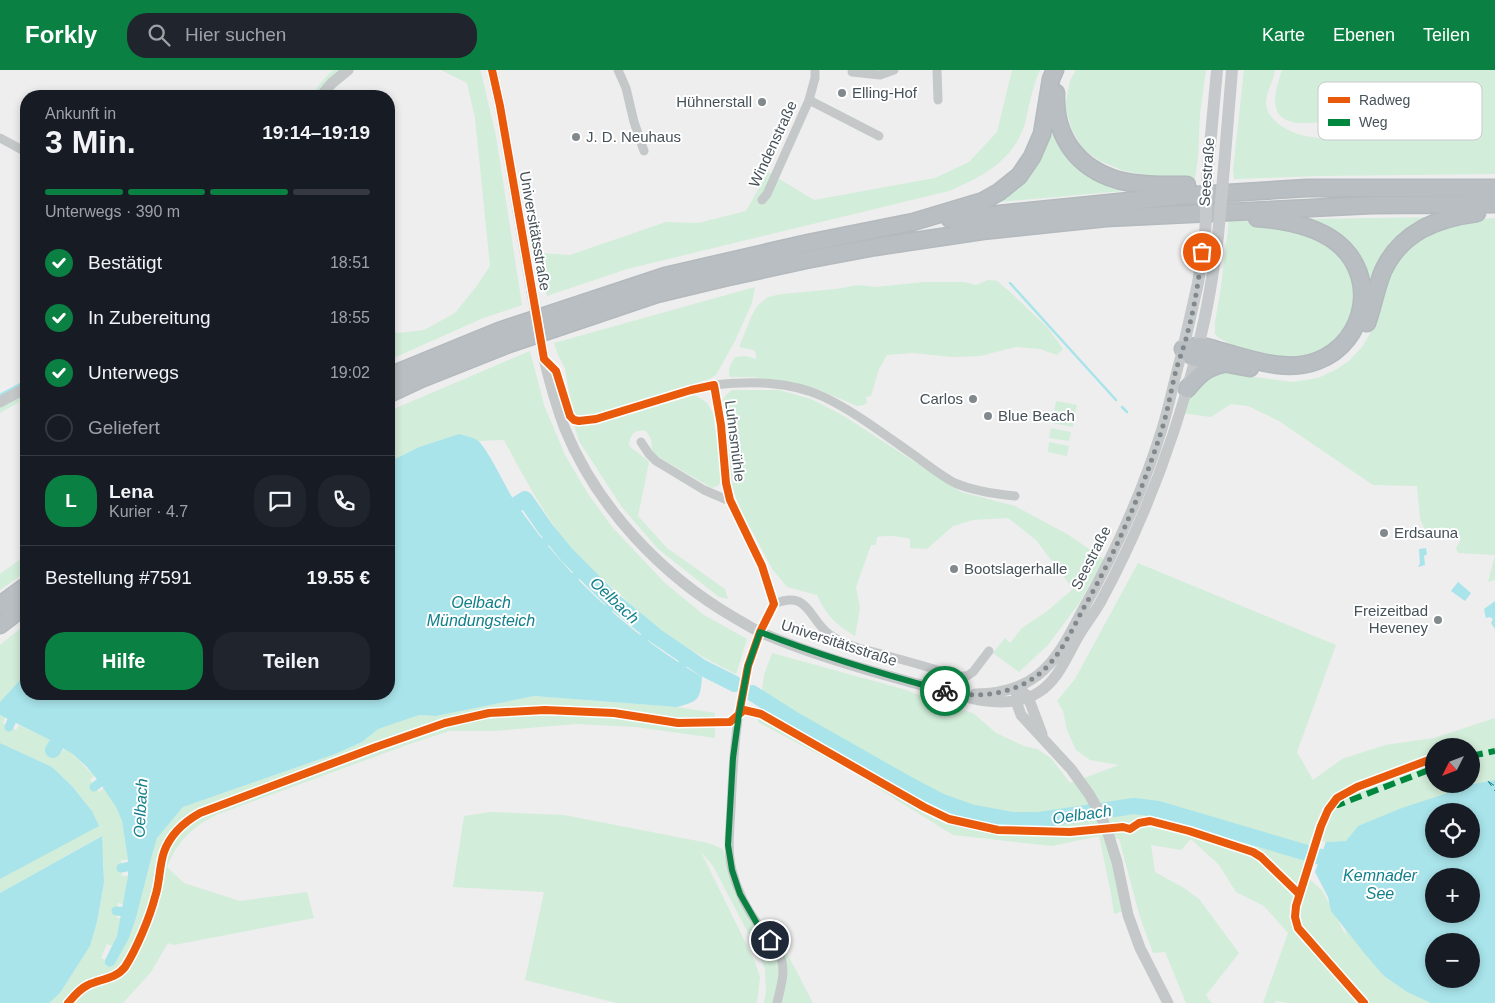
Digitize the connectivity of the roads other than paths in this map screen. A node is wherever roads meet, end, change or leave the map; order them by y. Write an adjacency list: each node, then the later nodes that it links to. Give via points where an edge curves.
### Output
1 (348, 70): 13 (street)
2 (488, 70): 16 (street, Universitätsstraße)
3 (492, 70): 16 (street, Universitätsstraße)
4 (618, 70): 20 (street)
5 (815, 70): 14 (street, Windenstraße)
6 (894, 70): 12 (street, via 880,74)
7 (937, 70): 15 (street)
8 (1055, 70): 27 (highway, via 1042,134 1032,158 1019,176 983,201)
9 (1064, 70): 21 (highway, via 1056,94 1060,130 1076,154 1101,173 1119,180 1159,186 1276,184)
10 (1217, 70): 28 (main road, Seestraße, bridge, via 1205,237)
11 (1232, 70): 28 (main road, Seestraße, bridge, via 1212,279 1204,322)
12 (852, 72)
13 (326, 90)
14 (809, 100): 17 (street); 23 (street, Windenstraße, via 768,194)
15 (938, 100)
16 (500, 106): 43 (street, Universitätsstraße, bridge, via 544,359 566,431 614,513 661,565 717,607)
17 (879, 136)
18 (0, 138): 19 (street)
19 (20, 149)
20 (644, 150)
21 (1307, 188): 22 (highway); 27 (highway, via 1178,196)
22 (1495, 188)
23 (762, 200)
24 (1495, 204): 26 (highway, via 1372,205)
25 (1495, 212): 29 (highway, via 1457,215 1435,222 1407,239 1383,272 1360,338 1326,367 1292,374)
26 (1147, 215): 28 (highway, via 1284,221 1317,231 1337,243 1354,262 1359,275 1362,298 1356,328 1338,349 1315,362 1278,365); 33 (highway, via 982,230 728,276 590,316 510,344)
27 (913, 222): 30 (highway, via 665,276 499,331)
28 (1192, 351): 29 (highway); 31 (street, Seestraße); 45 (street, Seestraße, via 1177,368 1148,470 1101,577 1048,666)
29 (1224, 364): 31 (highway, via 1211,367)
30 (395, 373)
31 (1187, 389): 47 (street, Seestraße, via 1152,491 1110,583 1056,675 1039,692)
32 (20, 391): 34 (street)
33 (395, 391)
34 (0, 402)
35 (641, 442): 37 (street, via 656,461 704,490)
36 (1015, 496): 37 (street, Luhnsmühle, via 983,492 955,483 822,396 777,384 752,383 714,385)
37 (730, 500): 39 (street, via 762,566)
38 (20, 590): 40 (highway)
39 (774, 604): 43 (street); 44 (street, via 794,599 805,605 825,630 849,645 958,676 973,672)
40 (0, 605)
41 (20, 610): 42 (highway)
42 (0, 625)
43 (760, 632): 46 (street, Universitätsstraße, via 808,651); 50 (street, via 748,666 740,706 733,758 728,845 740,894 782,959 783,978)
44 (989, 651)
45 (1018, 686): 46 (street, Universitätsstraße, via 994,694); 47 (street); 48 (street)
46 (953, 693): 48 (street, Universitätsstraße, via 983,701)
47 (1028, 697): 48 (street, Seestraße); 49 (street)
48 (1016, 701): 49 (street, via 1021,715)
49 (1044, 739): 51 (street, via 1071,769 1104,822 1117,862 1128,915 1140,948)
50 (777, 1003)
51 (1168, 1003)

